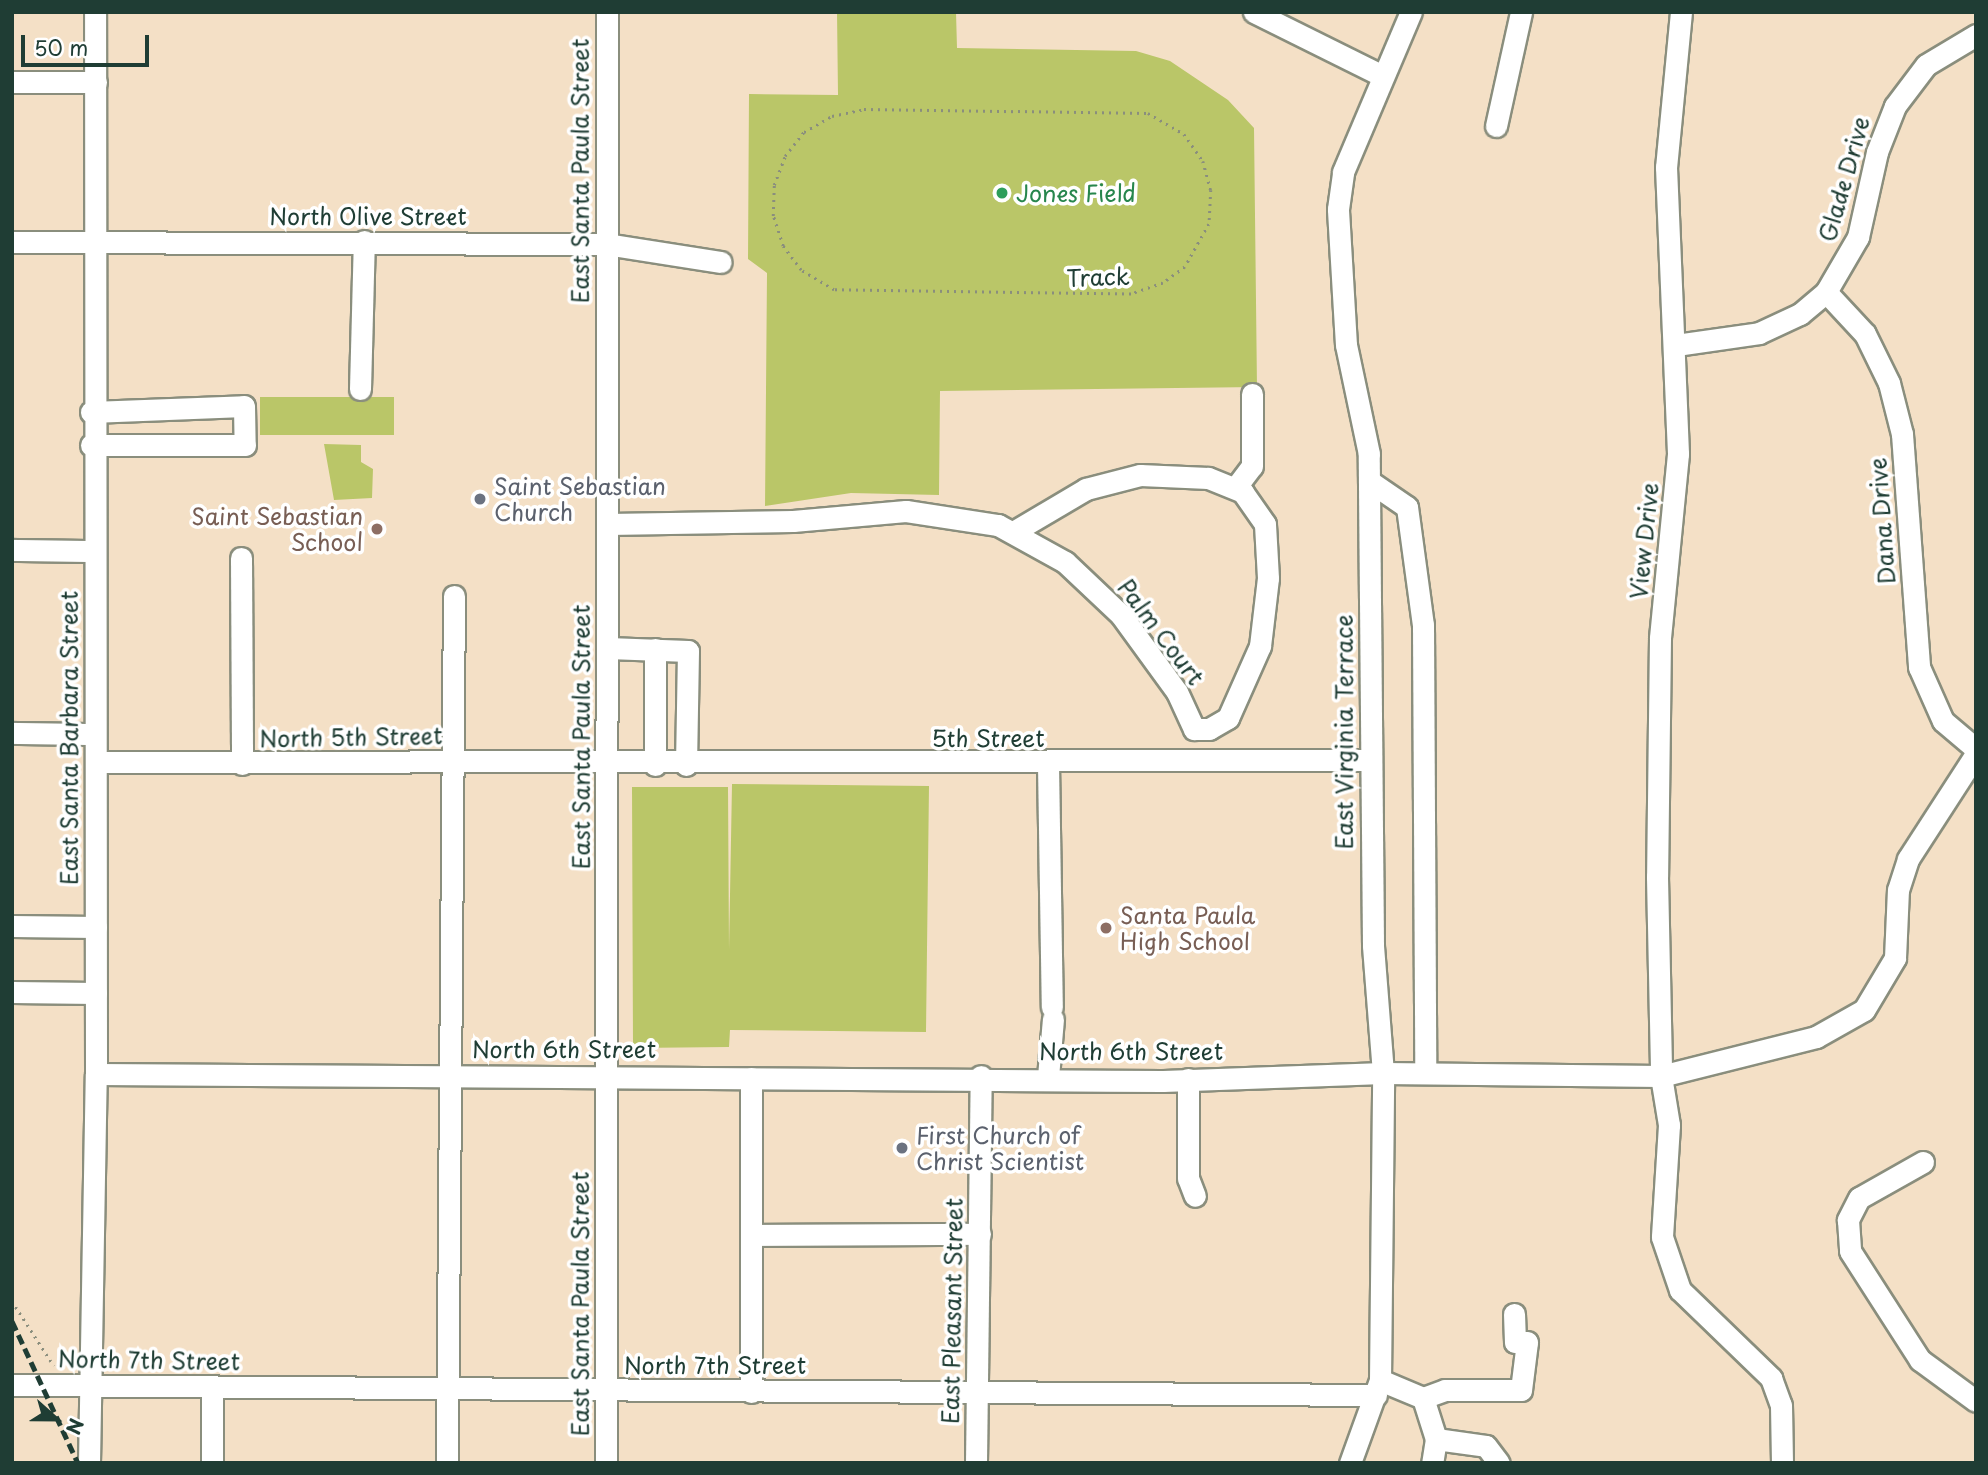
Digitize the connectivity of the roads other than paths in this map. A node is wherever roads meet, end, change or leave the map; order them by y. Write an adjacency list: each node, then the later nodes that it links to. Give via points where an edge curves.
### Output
1 (95, 12): 10 (street, East Santa Barbara Street)
2 (607, 12): 15 (street, East Santa Paula Street)
3 (1254, 12): 8 (street)
4 (1411, 12): 8 (street, East Virginia Terrace)
5 (1521, 12): 11 (street)
6 (1681, 12): 18 (street, View Drive, via 1666,167)
7 (1976, 35): 17 (street, Glade Drive, via 1926,65 1895,106 1877,152 1858,237)
8 (1381, 75): 23 (street, East Virginia Terrace, via 1343,172 1338,209 1346,345 1369,454)
9 (12, 82): 10 (street)
10 (96, 82): 14 (street, East Santa Barbara Street)
11 (1496, 126)
12 (364, 241): 14 (street, North Olive Street); 15 (street, North Olive Street); 19 (street)
13 (12, 242): 14 (street, North Olive Street)
14 (91, 242): 21 (street, East Santa Barbara Street)
15 (606, 244): 16 (street, North Olive Street, via 626,253); 25 (street, East Santa Paula Street)
16 (721, 262)
17 (1826, 292): 18 (street, Glade Drive, via 1800,314 1759,333); 35 (street, Dana Drive, via 1865,334 1889,383 1902,434 1919,667 1938,713)
18 (1676, 345): 54 (street, View Drive, via 1678,454 1660,638)
19 (360, 389)
20 (1252, 394): 24 (street, via 1252,466)
21 (91, 412): 22 (street, East Santa Barbara Street); 22 (street, via 244,406 245,445)
22 (91, 445): 28 (street, East Santa Barbara Street)
23 (1369, 481): 37 (street, East Virginia Terrace); 49 (street, via 1407,507 1423,625)
24 (1236, 487): 26 (street, via 1186,476 1140,475 1086,489); 26 (street, Palm Court, via 1265,524 1268,578 1249,673 1228,718 1209,729 1194,729 1177,692 1112,605 1065,562)
25 (608, 524): 26 (street, Palm Court, via 793,521 906,511); 31 (street, East Santa Paula Street)
26 (1015, 531)
27 (12, 550): 28 (street)
28 (94, 551): 34 (street, East Santa Barbara Street)
29 (241, 558): 40 (street)
30 (454, 596): 39 (street)
31 (608, 648): 32 (street); 36 (street, East Santa Paula Street)
32 (655, 649): 42 (street); 43 (street, via 688,651)
33 (12, 733): 34 (street)
34 (94, 734): 38 (street, East Santa Barbara Street)
35 (1976, 751): 54 (street, North 6th Street, via 1908,859 1892,971 1864,1010 1816,1037)
36 (606, 761): 39 (street, North 5th Street); 42 (street, 5th Street); 51 (street, East Santa Paula Street)
37 (1370, 761): 41 (street, 5th Street); 48 (street, East Virginia Terrace, via 1375,1010)
38 (96, 762): 40 (street, North 5th Street); 45 (street, East Santa Barbara Street)
39 (456, 762): 40 (street, North 5th Street); 52 (street)
40 (242, 764)
41 (1048, 764): 43 (street, 5th Street); 55 (street, via 1052,1013)
42 (655, 765): 43 (street, 5th Street)
43 (686, 765)
44 (12, 926): 45 (street)
45 (96, 927): 47 (street, East Santa Barbara Street)
46 (12, 992): 47 (street)
47 (96, 993): 50 (street, East Santa Barbara Street)
48 (1383, 1073): 49 (street, North 6th Street); 57 (street, North 6th Street); 66 (street, East Virginia Terrace)
49 (1425, 1073): 54 (street, North 6th Street)
50 (96, 1074): 52 (street, North 6th Street); 64 (street, East Santa Barbara Street)
51 (606, 1074): 52 (street, North 6th Street); 56 (street, North 6th Street); 68 (street, East Santa Paula Street)
52 (453, 1076): 67 (street)
53 (981, 1076): 55 (street, North 6th Street); 56 (street, North 6th Street); 60 (street, East Pleasant Street)
54 (1661, 1076): 82 (street, View Drive, via 1669,1125 1665,1259 1698,1312 1770,1378 1781,1405)
55 (1048, 1077): 57 (street, North 6th Street)
56 (751, 1078): 61 (street)
57 (1188, 1079): 59 (street, via 1188,1178)
58 (1923, 1162): 72 (street, via 1858,1198 1848,1220 1850,1251 1920,1360)
59 (1195, 1196)
60 (980, 1234): 61 (street); 69 (street, East Pleasant Street)
61 (753, 1235): 70 (street)
62 (1514, 1314): 71 (street, via 1515,1342 1527,1342 1521,1390 1445,1390)
63 (12, 1385): 64 (street, North 7th Street)
64 (88, 1386): 65 (street, North 7th Street); 74 (street, East Santa Barbara Street)
65 (212, 1387): 67 (street, North 7th Street); 75 (street)
66 (1378, 1387): 69 (street, North 7th Street); 71 (street); 79 (street, East Virginia Terrace)
67 (452, 1389): 68 (street, North 7th Street); 76 (street)
68 (606, 1390): 70 (street, North 7th Street); 77 (street, East Santa Paula Street)
69 (976, 1391): 70 (street, North 7th Street); 78 (street, East Pleasant Street)
70 (751, 1392)
71 (1423, 1398): 73 (street)
72 (1976, 1401)
73 (1437, 1439): 80 (street); 81 (street, via 1486,1446)
74 (89, 1463)
75 (212, 1463)
76 (447, 1463)
77 (606, 1463)
78 (976, 1463)
79 (1350, 1463)
80 (1432, 1463)
81 (1499, 1463)
82 (1782, 1463)

